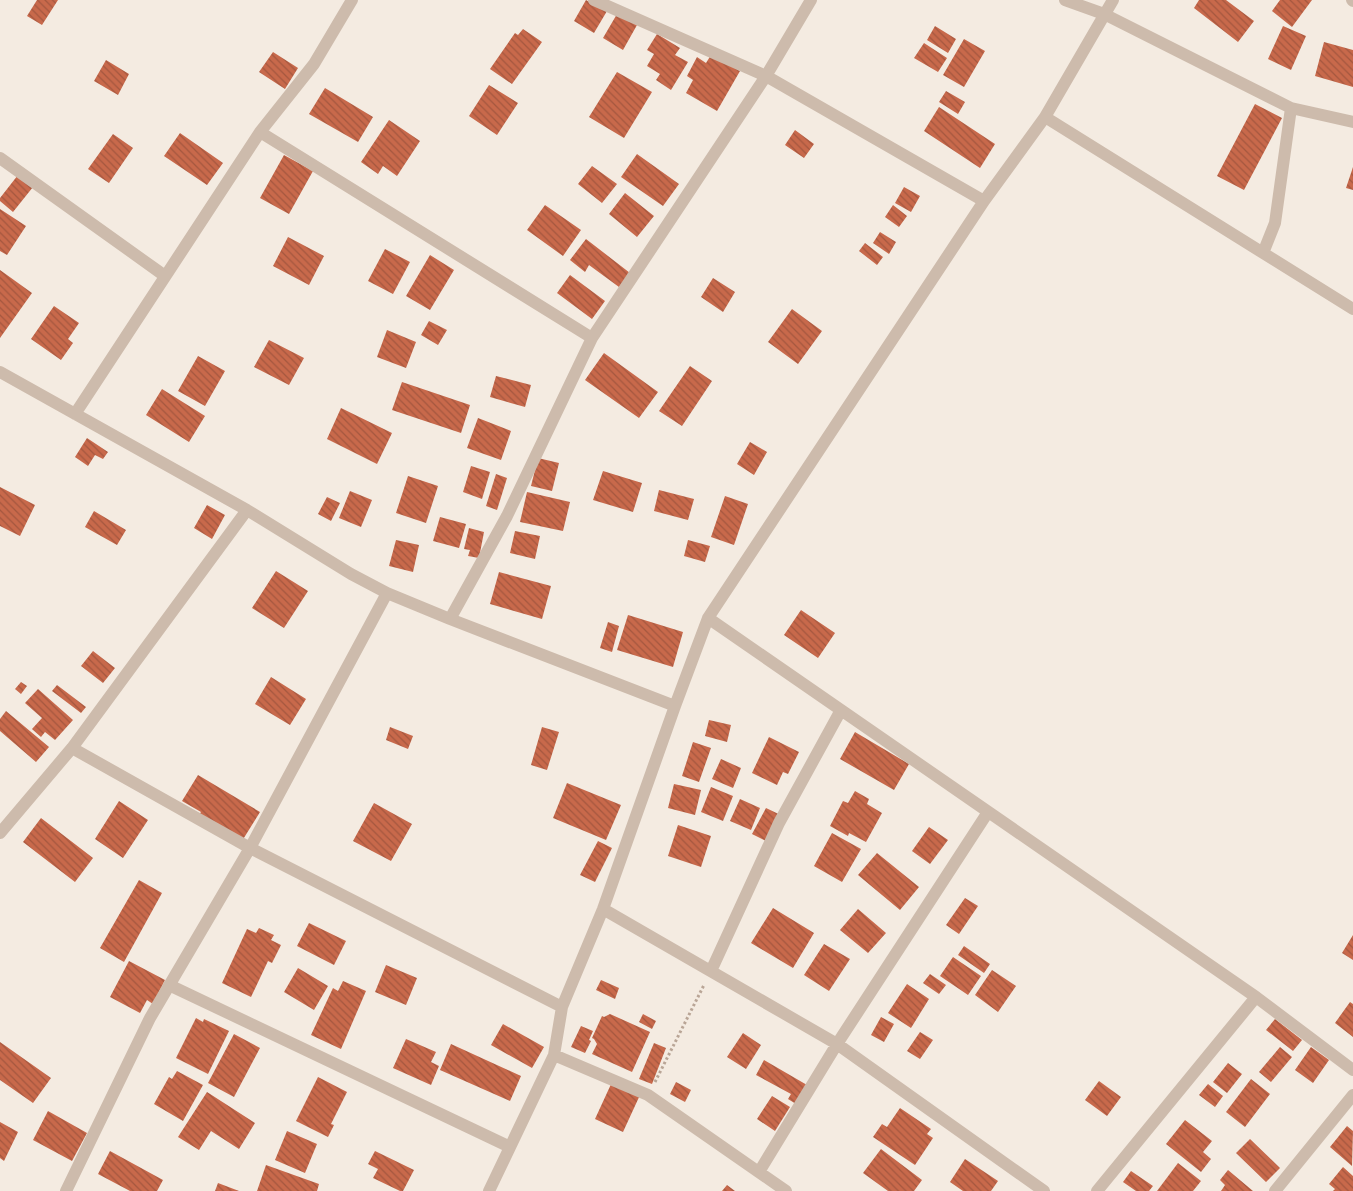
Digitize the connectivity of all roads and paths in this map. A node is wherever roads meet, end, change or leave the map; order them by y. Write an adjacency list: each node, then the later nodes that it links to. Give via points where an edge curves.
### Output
1 (352, 0): 11 (street, via 314,64)
2 (594, 0): 7 (street)
3 (811, 0): 7 (street)
4 (1065, 0): 6 (street)
5 (1113, 0): 6 (street)
6 (1104, 14): 8 (street); 9 (street)
7 (766, 76): 13 (street); 17 (street)
8 (1290, 108): 10 (street); 14 (street, via 1275,223)
9 (1045, 117): 13 (street); 14 (street)
10 (1353, 121)
11 (260, 132): 15 (street); 17 (street)
12 (0, 158): 15 (street)
13 (984, 201): 22 (street)
14 (1262, 253): 16 (street)
15 (165, 276): 19 (street)
16 (1353, 310)
17 (592, 338): 23 (street, via 507,516)
18 (0, 372): 19 (street)
19 (75, 414): 20 (street)
20 (246, 510): 21 (street); 26 (street)
21 (387, 593): 23 (street); 29 (street)
22 (708, 618): 24 (street); 25 (street)
23 (450, 620): 24 (street)
24 (675, 706): 30 (street)
25 (841, 710): 27 (street); 31 (street, via 779,823)
26 (72, 748): 28 (street); 29 (street)
27 (988, 812): 33 (street); 35 (street)
28 (0, 833)
29 (250, 848): 32 (street); 34 (street)
30 (603, 909): 31 (street); 34 (street)
31 (711, 971): 35 (street); 38 (path)
32 (169, 985): 40 (street); 42 (street)
33 (1256, 997): 37 (street); 46 (street)
34 (562, 1007): 36 (street)
35 (837, 1044): 41 (street); 45 (street)
36 (554, 1055): 38 (street); 40 (street)
37 (1353, 1070)
38 (648, 1095): 41 (street)
39 (1353, 1095): 47 (street)
40 (510, 1147): 43 (street)
41 (759, 1172): 44 (street)
42 (66, 1191)
43 (490, 1191)
44 (786, 1191)
45 (1044, 1191)
46 (1097, 1191)
47 (1275, 1191)

